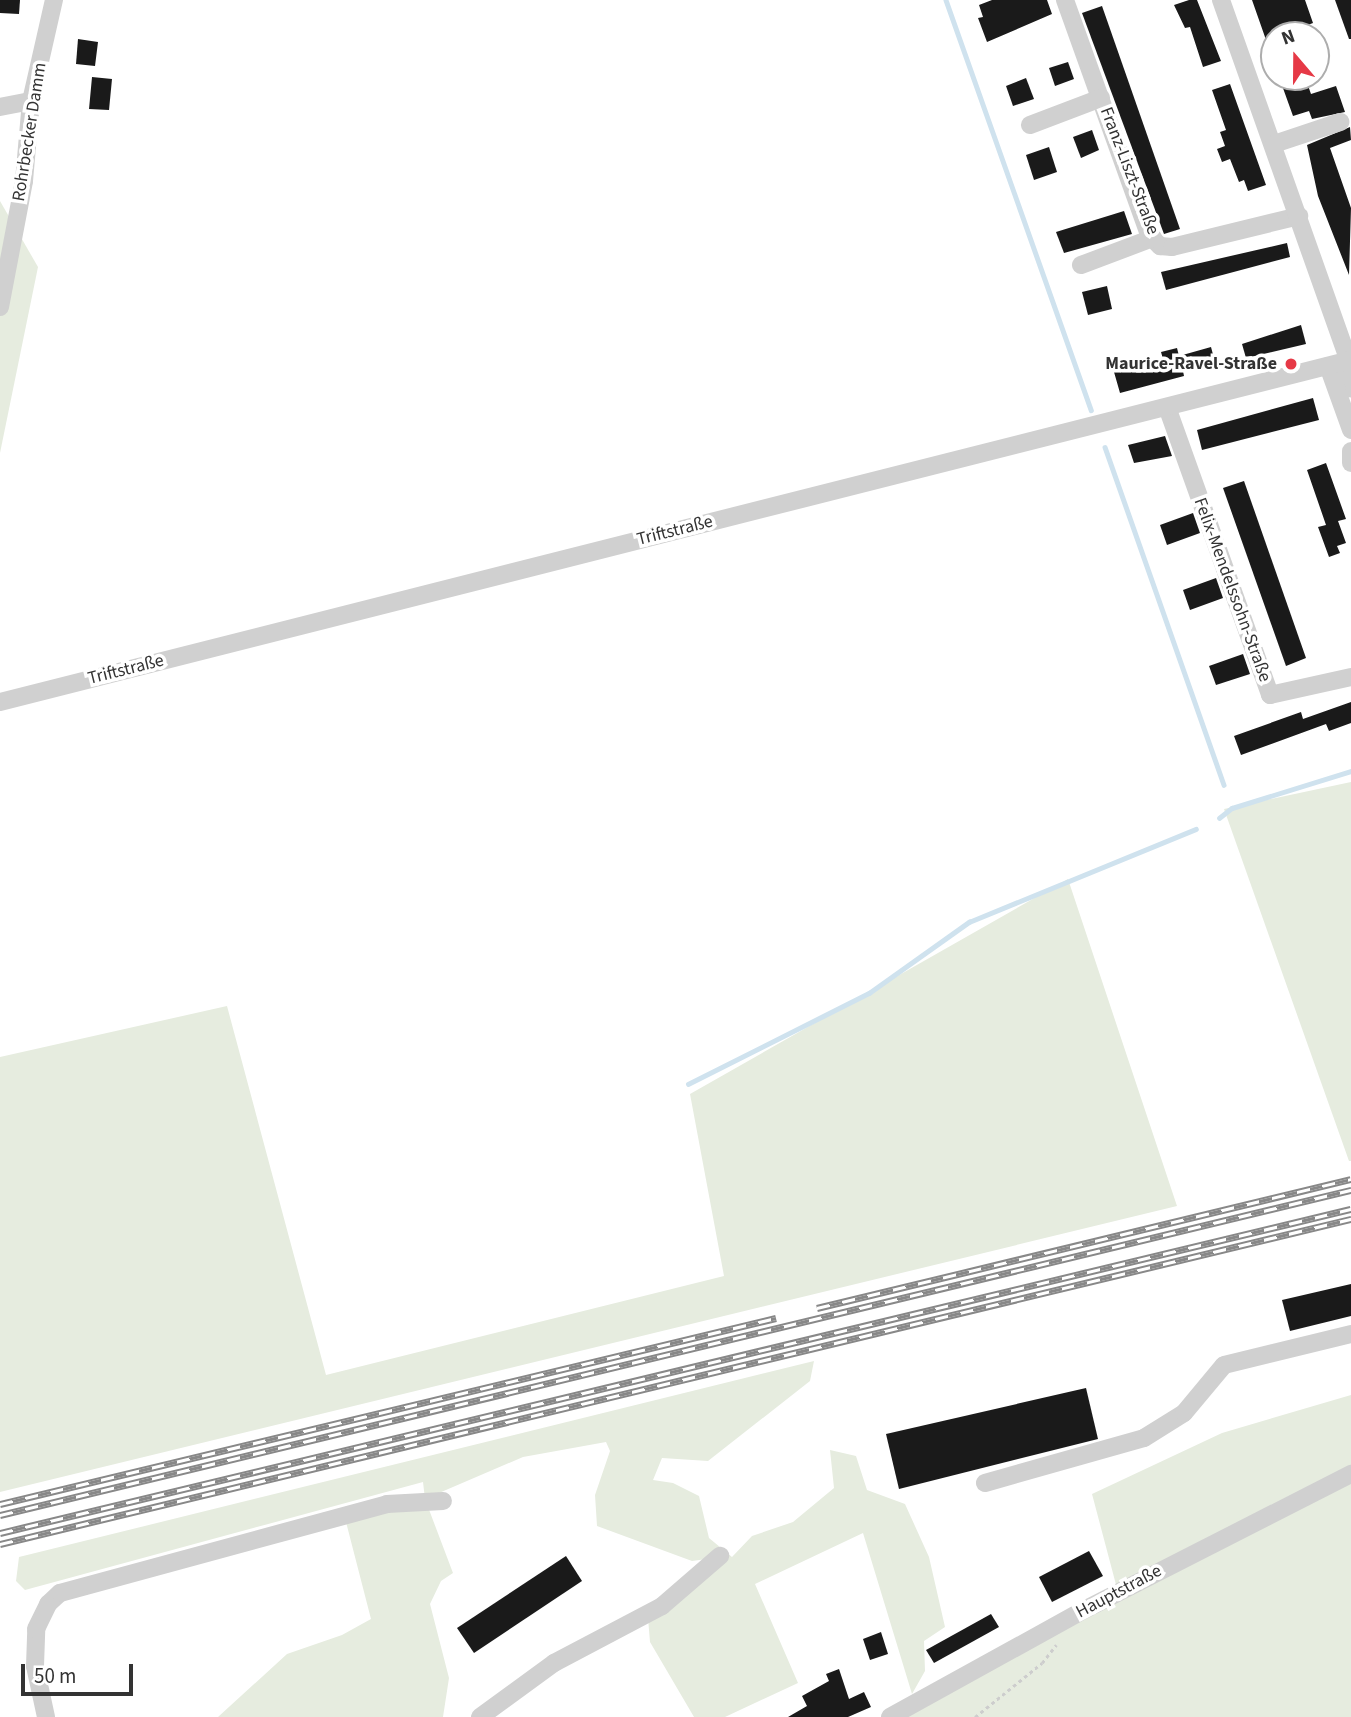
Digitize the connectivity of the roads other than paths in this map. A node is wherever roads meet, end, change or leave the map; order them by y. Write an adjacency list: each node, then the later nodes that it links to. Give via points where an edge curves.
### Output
1 (54, 0): 5 (street, Rohrbecker Damm)
2 (1065, 0): 4 (street, Franz-Liszt-Straße)
3 (1221, 0): 9 (street)
4 (1101, 98): 8 (street); 11 (street, Franz-Liszt-Straße)
5 (31, 101): 6 (street); 13 (street, Rohrbecker Damm, via 24,181)
6 (0, 107)
7 (1340, 122): 9 (street)
8 (1030, 125)
9 (1274, 145): 10 (street)
10 (1299, 216): 11 (street, Franz-Liszt-Straße, via 1172,247 1160,246); 14 (street)
11 (1153, 239): 12 (street)
12 (1081, 265)
13 (0, 307)
14 (1343, 362): 15 (street); 16 (street, Triftstraße); 17 (street)
15 (1351, 388)
16 (1167, 407): 20 (street, Felix-Mendelssohn-Straße, via 1270,695); 21 (street, Triftstraße)
17 (1351, 430)
18 (1351, 451): 19 (street)
19 (1351, 463)
20 (1351, 677)
21 (0, 702)
22 (1351, 1334): 24 (street, via 1224,1366 1184,1413 1144,1438)
23 (1351, 1474): 29 (street, Hauptstraße, via 1084,1610)
24 (985, 1483)
25 (443, 1501): 27 (street, via 387,1504 60,1593 48,1604 36,1629 35,1666)
26 (720, 1556): 28 (street, via 662,1606 554,1663)
27 (46, 1717)
28 (480, 1717)
29 (890, 1717)

